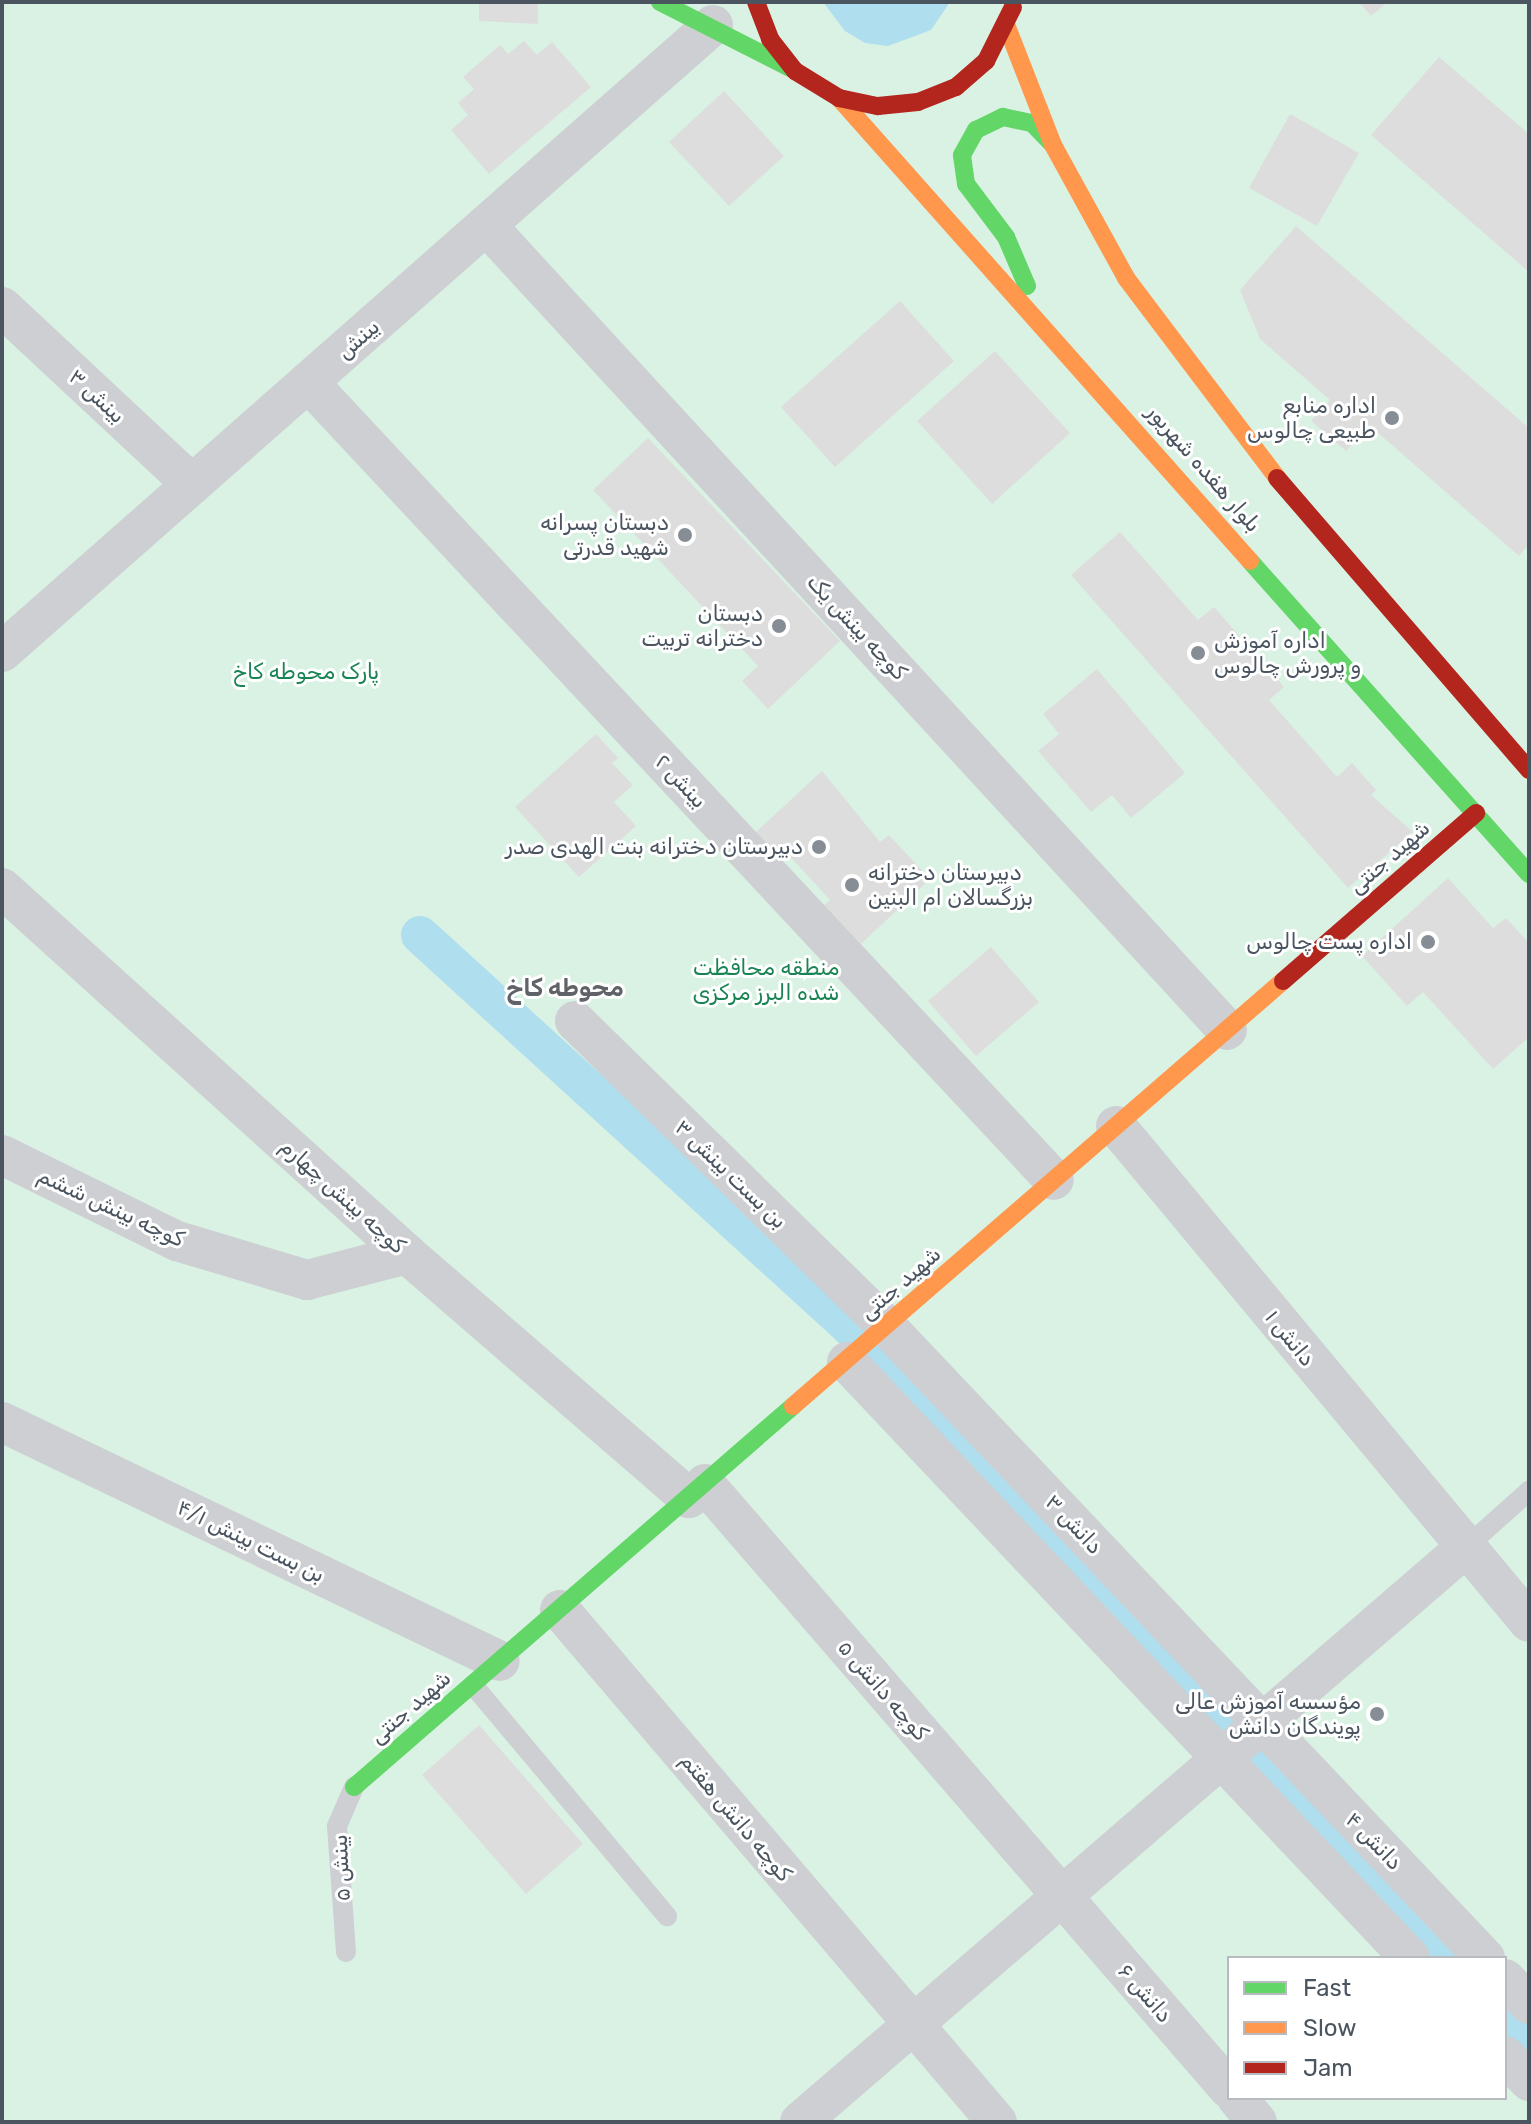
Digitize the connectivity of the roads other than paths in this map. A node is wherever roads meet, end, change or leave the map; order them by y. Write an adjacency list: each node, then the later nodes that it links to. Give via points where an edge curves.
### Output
1 (660, 2): 4 (main road)
2 (756, 2): 6 (main road, via 770,39)
3 (1014, 2): 5 (main road)
4 (713, 25): 6 (main road); 9 (street, بینش)
5 (1007, 27): 7 (main road, via 986,61 956,87 905,104 878,106); 8 (main road)
6 (795, 71): 7 (main road)
7 (839, 98): 11 (main road, بلوار هفده شهریور)
8 (1053, 145): 11 (main road, via 1032,123 1003,117 976,130 962,155 966,184 1006,237); 15 (main road, via 1126,278 1270,470)
9 (486, 225): 12 (street, بینش); 20 (street, کوچه بینش یک)
10 (2, 307): 13 (street, بینش ۳)
11 (1041, 319): 16 (main road, بلوار هفده شهریور)
12 (308, 382): 13 (street, بینش); 23 (street, بینش ۲)
13 (192, 484): 14 (street, بینش)
14 (2, 652)
15 (1529, 770)
16 (1476, 813): 17 (main road, بلوار هفده شهریور); 20 (main road, شهید جنتی)
17 (1529, 874)
18 (2, 888): 24 (street, کوچه بینش چهارم)
19 (575, 1021): 25 (street, بن بست بینش ۳)
20 (1227, 1030): 21 (main road, شهید جنتی)
21 (1116, 1126): 23 (main road, شهید جنتی); 29 (street, دانش ۱)
22 (2, 1155): 24 (street, کوچه بینش ششم, via 177,1241 307,1280)
23 (1054, 1180): 25 (main road, شهید جنتی)
24 (407, 1254): 27 (street, کوچه بینش چهارم)
25 (866, 1344): 27 (main road, شهید جنتی); 33 (street, دانش ۳); 34 (street)
26 (2, 1422): 32 (street, بن بست بینش ۴/۱)
27 (697, 1491): 30 (main road, شهید جنتی); 36 (street, کوچه دانش ۵)
28 (1529, 1491): 29 (lane)
29 (1465, 1548): 31 (street, دانش ۱); 33 (street)
30 (560, 1610): 32 (main road, شهید جنتی); 43 (street, کوچه دانش هفتم)
31 (1529, 1622)
32 (487, 1673): 35 (main road, شهید جنتی); 37 (lane)
33 (1262, 1723): 34 (street); 40 (street, دانش ۴)
34 (1220, 1761): 36 (street); 39 (street)
35 (354, 1787): 38 (lane, بینش ۵, via 337,1826)
36 (1061, 1897): 43 (street); 46 (street, دانش ۶)
37 (667, 1916)
38 (346, 1952)
39 (1408, 1956)
40 (1483, 1956)
41 (1507, 1981): 42 (street)
42 (1529, 2004)
43 (913, 2025): 48 (street); 49 (street, کوچه دانش هفتم)
44 (1507, 2058): 45 (street)
45 (1529, 2081)
46 (1227, 2087)
47 (1239, 2100): 50 (street)
48 (800, 2122)
49 (997, 2122)
50 (1257, 2122)

